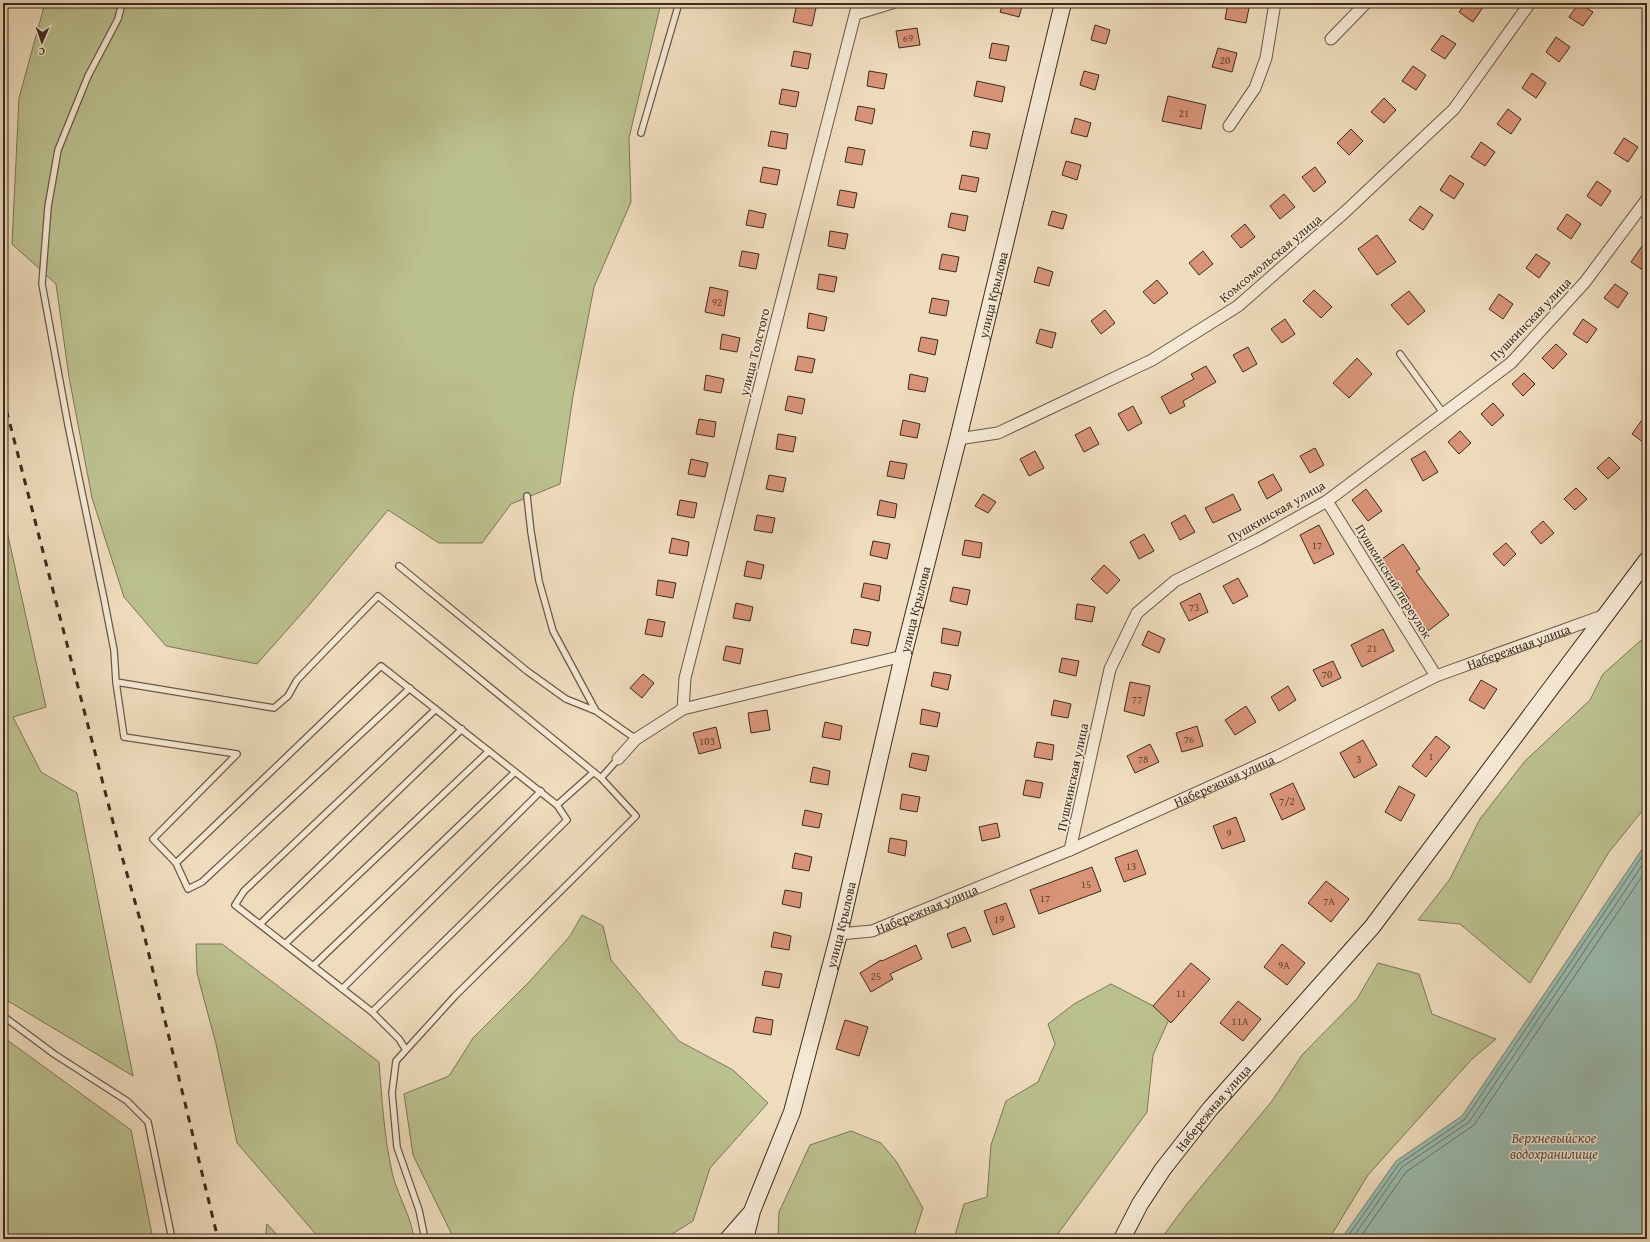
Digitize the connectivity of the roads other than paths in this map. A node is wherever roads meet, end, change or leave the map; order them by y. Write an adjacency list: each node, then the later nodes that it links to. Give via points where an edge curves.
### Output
1 (122, 3): 23 (lane, via 118,18 88,76 58,150 48,208 42,284 72,448 114,650)
2 (678, 3): 11 (lane)
3 (892, 3): 8 (street)
4 (1063, 3): 15 (main road, улица Крылова)
5 (1275, 3): 10 (street, via 1264,64 1255,88)
6 (1366, 3): 9 (street)
7 (1530, 3): 15 (street, Комсомольская улица, via 1454,109 1345,212 1238,306 1152,360 998,433)
8 (857, 8): 26 (street, улица Толстого, via 685,678)
9 (1332, 39)
10 (1229, 126)
11 (641, 133)
12 (1647, 199): 14 (street, Пушкинская улица, via 1585,282 1511,363)
13 (1400, 354): 14 (lane)
14 (1444, 414): 17 (street, Пушкинская улица)
15 (958, 439): 21 (main road, улица Крылова)
16 (527, 496): 27 (lane, via 539,581 554,631)
17 (1327, 501): 22 (street, Пушкинский переулок); 37 (street, Пушкинская улица, via 1175,581 1137,613 1110,670)
18 (1647, 560): 20 (main road, Набережная улица)
19 (399, 566): 27 (lane, via 526,671 566,699)
20 (1606, 615): 22 (street, Набережная улица); 52 (main road, Набережная улица, via 1372,927 1210,1109 1163,1169 1140,1204)
21 (903, 656): 26 (street); 40 (main road, улица Крылова)
22 (1436, 676): 37 (street, Набережная улица, via 1278,756)
23 (116, 682): 33 (lane, via 274,708 288,696 297,680 378,596); 38 (lane, via 124,737 236,754 153,839)
24 (410, 688): 25 (lane); 38 (lane, via 381,666); 38 (lane, via 202,882 188,889)
25 (436, 709): 28 (lane); 39 (lane, via 244,891 235,905)
26 (683, 709): 29 (street)
27 (596, 711): 29 (lane)
28 (462, 729): 30 (lane); 39 (lane)
29 (636, 739): 31 (street)
30 (489, 751): 32 (lane); 41 (lane)
31 (618, 759): 34 (lane)
32 (515, 772): 35 (lane); 42 (lane)
33 (594, 772): 34 (lane); 36 (lane)
34 (601, 778): 46 (lane, via 636,816 455,996)
35 (541, 792): 36 (lane); 43 (lane)
36 (557, 805): 44 (lane, via 567,820)
37 (1070, 850): 40 (street, Набережная улица, via 872,931)
38 (176, 863)
39 (260, 924): 41 (lane)
40 (839, 934): 47 (main road, улица Крылова, via 792,1112)
41 (285, 944): 42 (lane)
42 (313, 966): 43 (lane)
43 (342, 989): 44 (lane)
44 (372, 1012): 46 (lane, via 399,1039)
45 (3, 1016): 48 (lane, via 54,1054 127,1101 148,1122)
46 (406, 1050): 49 (lane, via 396,1061 392,1093 397,1146 419,1210)
47 (752, 1211): 50 (main road); 51 (main road)
48 (172, 1239)
49 (425, 1239)
50 (728, 1239)
51 (745, 1239)
52 (1122, 1239)

